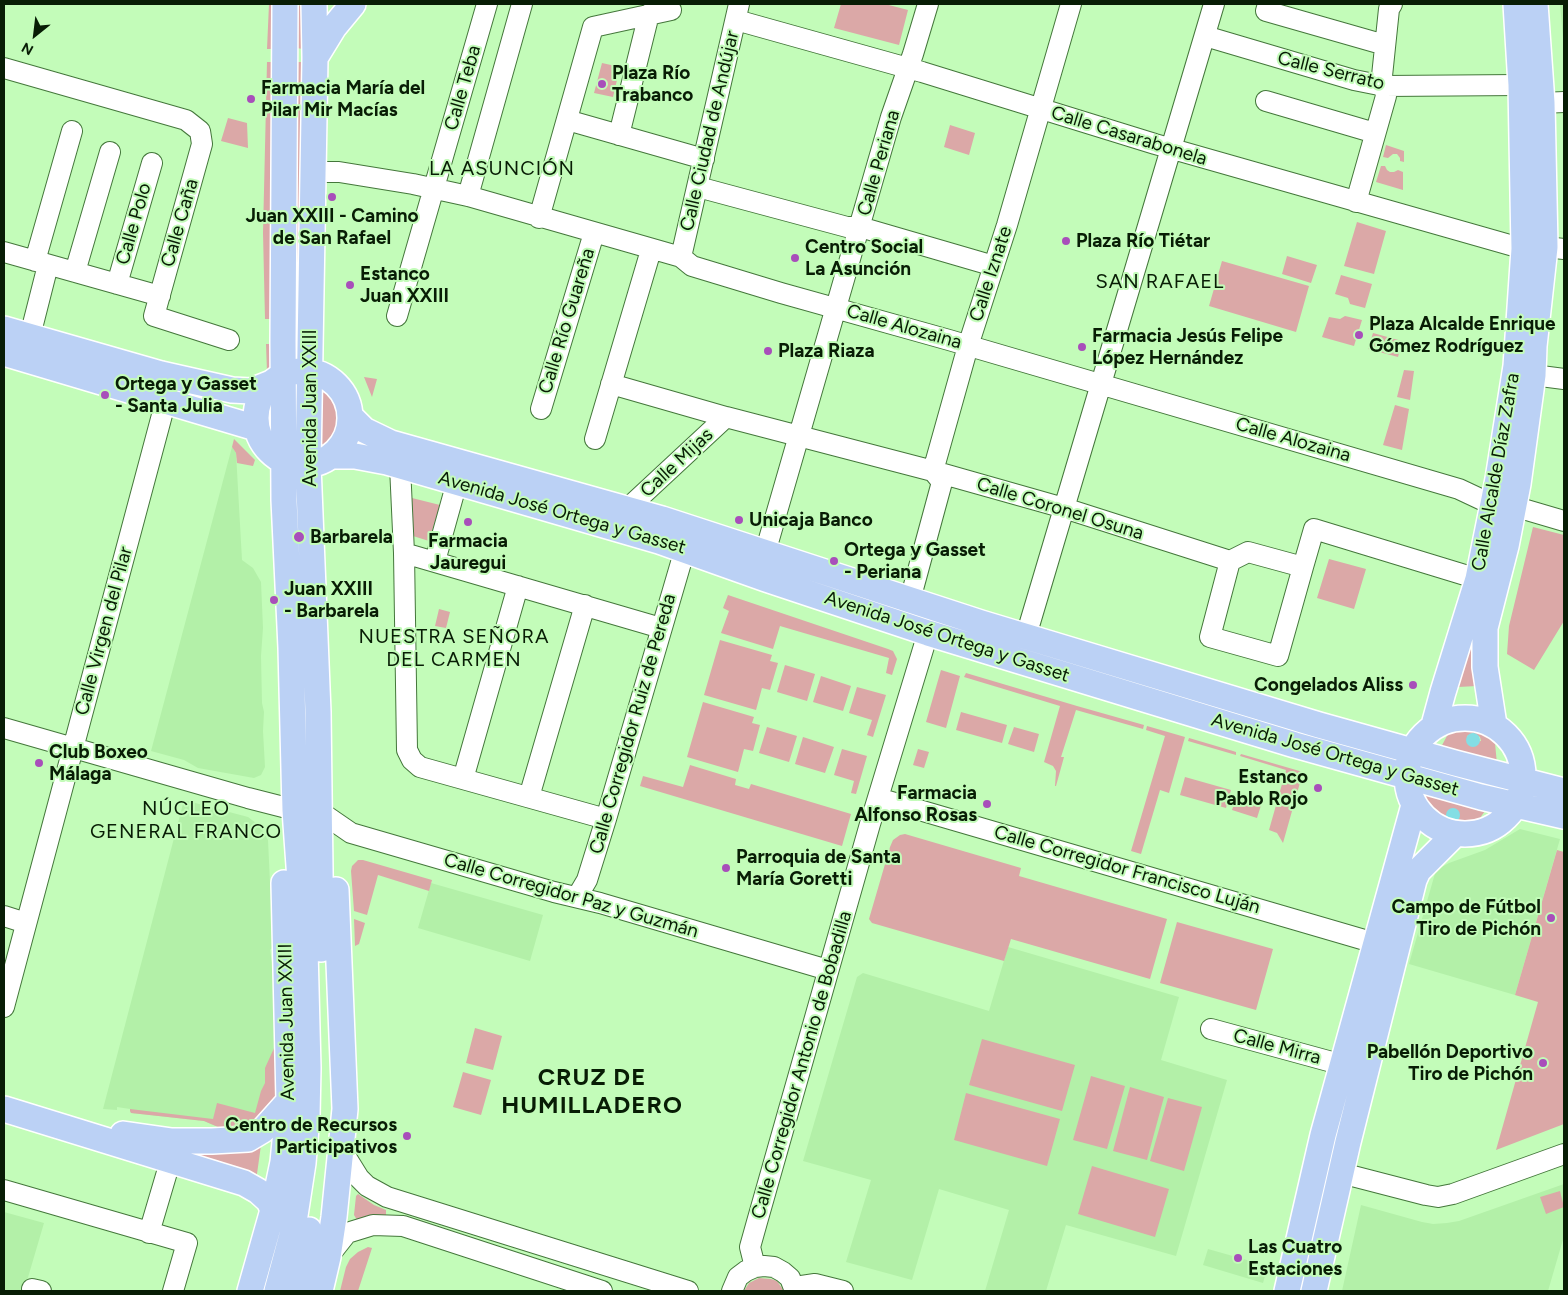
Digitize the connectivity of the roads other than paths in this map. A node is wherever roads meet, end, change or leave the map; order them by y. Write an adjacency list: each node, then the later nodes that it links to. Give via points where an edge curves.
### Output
1 (285, 4): 60 (main road, Avenida Juan XXIII)
2 (314, 4): 18 (main road, Avenida Juan XXIII)
3 (353, 4): 18 (main road)
4 (487, 4): 36 (street, Calle Teba)
5 (522, 4): 37 (street, Calle Teba)
6 (928, 4): 20 (street, Calle Periana)
7 (1071, 4): 25 (street, Calle Iznate)
8 (1214, 4): 16 (street)
9 (1395, 4): 17 (street, via 1388,9)
10 (1516, 4): 21 (main road, Calle Alcalde Díaz Zafra)
11 (1535, 4): 24 (main road, Calle Alcalde Díaz Zafra)
12 (1267, 7): 17 (street)
13 (671, 10): 15 (street)
14 (737, 12): 20 (street, Calle Casarabonela); 32 (street, Calle Ciudad de Andújar)
15 (649, 14): 26 (street, via 593,27); 29 (street)
16 (1204, 36): 22 (street, Calle Serrato); 30 (street)
17 (1385, 46): 22 (street)
18 (315, 58): 34 (main road, Avenida Juan XXIII)
19 (4, 68): 50 (street, Calle Caña, via 186,120 200,131 202,144)
20 (908, 68): 25 (street, Calle Casarabonela); 40 (street, Calle Periana)
21 (1521, 84): 22 (street, Calle Serrato); 42 (main road, Calle Alcalde Díaz Zafra)
22 (1384, 86): 28 (street, via 1386,96)
23 (1266, 101): 28 (street)
24 (1553, 102): 42 (main road, Calle Alcalde Díaz Zafra)
25 (1041, 110): 30 (street, Calle Casarabonela); 47 (street, Calle Iznate)
26 (567, 120): 29 (street); 39 (street)
27 (72, 131): 46 (street)
28 (1375, 133): 38 (street)
29 (619, 135): 32 (street)
30 (1171, 149): 38 (street, Calle Casarabonela); 63 (street)
31 (110, 152): 48 (street)
32 (704, 159): 35 (street, Calle Ciudad de Andújar)
33 (152, 163): 49 (street, Calle Polo)
34 (312, 176): 36 (street, Calle Alozaina, via 339,172); 58 (main road, Avenida Juan XXIII)
35 (698, 187): 40 (street, via 847,227); 45 (street, Calle Ciudad de Andújar)
36 (434, 188): 37 (street, Calle Alozaina); 52 (street, Calle Teba)
37 (468, 196): 39 (street, Calle Alozaina)
38 (1356, 202): 42 (street, Calle Casarabonela)
39 (539, 218): 41 (street, Calle Alozaina)
40 (860, 227): 47 (street); 51 (street, Calle Periana)
41 (594, 233): 43 (street, Calle Alozaina); 65 (street, Calle Río Guareña)
42 (1544, 248): 59 (main road, Calle Alcalde Díaz Zafra); 76 (main road, Calle Alcalde Díaz Zafra, via 1516,366)
43 (651, 250): 45 (street, Calle Alozaina); 62 (street)
44 (4, 252): 46 (street)
45 (681, 257): 51 (street, Calle Alozaina, via 692,266)
46 (42, 263): 48 (street); 54 (street)
47 (994, 266): 56 (street, Calle Iznate)
48 (75, 272): 49 (street)
49 (117, 284): 50 (street)
50 (160, 296): 55 (street, Calle Caña, via 154,316)
51 (835, 308): 56 (street, Calle Alozaina); 69 (street, Calle Periana)
52 (397, 316)
53 (4, 329): 54 (main road)
54 (30, 336): 60 (main road, via 162,374 232,390 251,391)
55 (229, 340)
56 (968, 346): 63 (street, Calle Alozaina); 74 (street, Calle Iznate)
57 (4, 352): 64 (main road)
58 (311, 371): 60 (main road, via 297,371); 66 (main road, via 331,379 345,396); 72 (main road, Avenida Juan XXIII)
59 (1534, 375): 61 (street); 76 (main road, Calle Alcalde Díaz Zafra)
60 (277, 378): 68 (main road, via 263,392 257,404); 72 (main road, Avenida Juan XXIII)
61 (1564, 379)
62 (611, 384): 67 (street, Calle Coronel Osuna); 70 (street)
63 (1101, 385): 76 (street, Calle Alozaina, via 1459,489); 77 (street)
64 (166, 400): 68 (main road); 96 (street, Calle Virgen del Pilar)
65 (541, 409)
66 (351, 417): 71 (main road, via 346,438); 78 (main road, Avenida José Ortega y Gasset, via 364,430 391,443)
67 (726, 417): 69 (street, Calle Coronel Osuna); 78 (street, Calle Mijas)
68 (256, 428): 72 (main road, via 272,454)
69 (798, 436): 74 (street, Calle Coronel Osuna); 82 (street, Calle Periana)
70 (595, 439)
71 (332, 456): 72 (main road, via 321,462); 73 (main road, Avenida José Ortega y Gasset, via 355,456)
72 (296, 463): 106 (main road, Avenida Juan XXIII); 107 (main road, Avenida Juan XXIII, via 318,712)
73 (400, 466): 75 (main road, Avenida José Ortega y Gasset); 81 (street)
74 (933, 471): 77 (street, Calle Coronel Osuna); 88 (street, via 942,482)
75 (457, 482): 80 (main road, Avenida José Ortega y Gasset); 83 (street)
76 (1503, 506): 79 (street, Calle Alozaina); 86 (main road, Calle Alcalde Díaz Zafra); 94 (main road, Calle Alcalde Díaz Zafra, via 1506,546 1485,628 1486,667)
77 (1064, 508): 84 (street, Calle Coronel Osuna); 92 (street)
78 (627, 509): 82 (main road, Avenida José Ortega y Gasset)
79 (1564, 521)
80 (685, 549): 90 (street, Calle Corregidor Ruiz de Pereda); 91 (main road, Avenida José Ortega y Gasset)
81 (404, 553): 83 (street); 99 (street, via 407,750 420,766)
82 (765, 553): 88 (main road, Avenida José Ortega y Gasset)
83 (436, 561): 87 (street)
84 (1230, 561): 85 (street, via 1248,552); 85 (street, via 1210,638 1278,656)
85 (1302, 567): 86 (street, via 1314,529)
86 (1478, 579): 93 (main road, Calle Alcalde Díaz Zafra)
87 (518, 586): 89 (street); 99 (street)
88 (910, 600): 91 (street); 92 (main road, Avenida José Ortega y Gasset)
89 (585, 605): 90 (street); 102 (street)
90 (661, 628): 109 (street, Calle Corregidor Ruiz de Pereda)
91 (928, 633): 98 (main road, Avenida José Ortega y Gasset); 103 (street, Calle Corregidor Antonio de Bobadilla)
92 (1026, 636): 97 (main road, Avenida José Ortega y Gasset)
93 (1434, 725): 94 (main road, via 1464,717); 97 (main road)
94 (1494, 725): 100 (main road, via 1516,748)
95 (4, 728): 96 (street)
96 (72, 748): 106 (street); 113 (street, Calle Virgen del Pilar)
97 (1411, 751): 98 (main road); 100 (main road, Avenida José Ortega y Gasset)
98 (1406, 776): 104 (main road); 105 (main road, Avenida José Ortega y Gasset)
99 (463, 779): 102 (street)
100 (1523, 780): 101 (main road, Avenida José Ortega y Gasset); 105 (main road)
101 (1563, 788)
102 (529, 796): 109 (street)
103 (878, 798): 114 (street, Calle Corregidor Francisco Luján); 115 (street, Calle Corregidor Antonio de Bobadilla)
104 (1414, 805): 110 (main road, via 1424,819); 114 (main road)
105 (1516, 805): 108 (main road, Avenida José Ortega y Gasset); 110 (main road, via 1504,820 1489,829 1473,834)
106 (294, 810): 107 (main road); 119 (main road, Avenida Juan XXIII, via 283,849); 136 (main road, Avenida Juan XXIII, via 305,949 307,1116 292,1235)
107 (319, 811): 111 (street, Calle Corregidor Paz y Guzmán, via 351,833); 122 (main road, Avenida Juan XXIII, via 333,837 344,1108); 137 (main road, Avenida Juan XXIII, via 323,1066 320,1164)
108 (1564, 816)
109 (606, 819): 111 (street, Calle Corregidor Ruiz de Pereda, via 587,880)
110 (1455, 834): 125 (main road, via 1418,871 1414,880)
111 (578, 897): 115 (street, Calle Corregidor Paz y Guzmán)
112 (4, 916): 113 (street)
113 (26, 923): 116 (street, Calle Virgen del Pilar)
114 (1375, 943): 118 (main road)
115 (828, 970): 132 (street, Calle Corregidor Antonio de Bobadilla, via 750,1247)
116 (4, 1006)
117 (1211, 1029): 118 (street, Calle Mirra)
118 (1343, 1065): 143 (main road)
119 (289, 1101): 121 (main road, via 263,1130 248,1139 172,1141); 127 (main road, Avenida Juan XXIII, via 283,1162)
120 (4, 1109): 121 (main road)
121 (54, 1124): 124 (main road)
122 (341, 1148): 128 (street, via 367,1186 387,1197); 131 (main road, Avenida Juan XXIII)
123 (1564, 1154): 125 (street, via 1453,1194 1438,1196)
124 (170, 1162): 127 (main road, via 244,1183 269,1201); 129 (street)
125 (1341, 1173): 144 (main road)
126 (4, 1190): 129 (street)
127 (273, 1210): 135 (main road, Avenida Juan XXIII)
128 (451, 1218): 130 (street, via 436,1224); 140 (street)
129 (149, 1233): 134 (street, via 187,1243)
130 (432, 1236): 131 (street, via 403,1226 372,1225 347,1233); 139 (street)
131 (328, 1257): 138 (main road, Avenida Juan XXIII)
132 (755, 1267): 133 (street, via 774,1267 790,1278); 141 (street, via 738,1277)
133 (795, 1289): 142 (street, via 815,1284)
134 (173, 1291)
135 (250, 1291)
136 (277, 1291)
137 (296, 1291)
138 (320, 1291)
139 (602, 1291)
140 (688, 1291)
141 (732, 1291)
142 (843, 1291)
143 (1287, 1291)
144 (1314, 1291)

